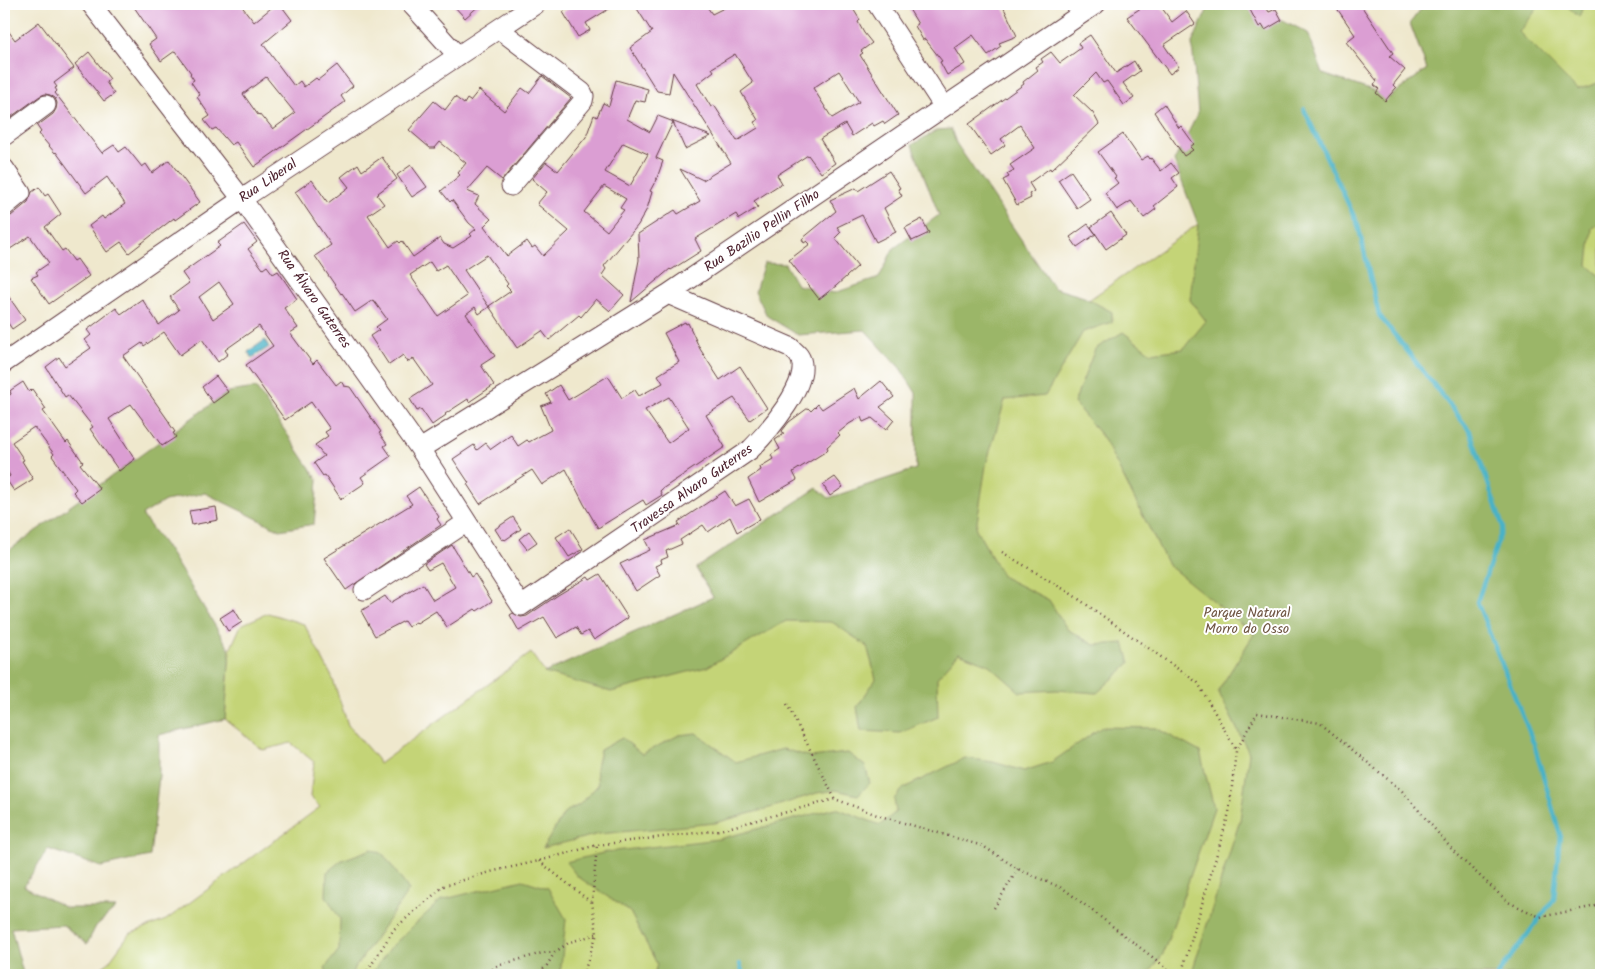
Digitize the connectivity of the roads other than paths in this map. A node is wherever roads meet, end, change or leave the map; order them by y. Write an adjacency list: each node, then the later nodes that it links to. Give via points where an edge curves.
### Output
1 (91, 4): 13 (street, Rua Álvaro Guterres)
2 (411, 4): 7 (street)
3 (536, 4): 6 (street, Rua Liberal)
4 (877, 4): 9 (street)
5 (1096, 4): 9 (street, Rua Bazilio Pellin Filho)
6 (499, 29): 7 (street, Rua Liberal); 12 (street, via 584,96)
7 (458, 56): 13 (street, Rua Liberal)
8 (46, 105): 10 (street)
9 (944, 107): 15 (street, Rua Bazilio Pellin Filho)
10 (4, 136)
11 (4, 168): 14 (street, via 21,193)
12 (511, 186)
13 (242, 199): 16 (street, Rua Liberal); 17 (street, Rua Álvaro Guterres)
14 (4, 207)
15 (668, 294): 17 (street, Rua Bazilio Pellin Filho); 20 (street, Travessa Alvaro Guterres, via 790,348 800,356 802,369 797,389 750,450)
16 (4, 363)
17 (420, 449): 18 (street, Rua Álvaro Guterres)
18 (467, 522): 19 (street); 20 (street, Rua Álvaro Guterres)
19 (364, 590)
20 (521, 606)

